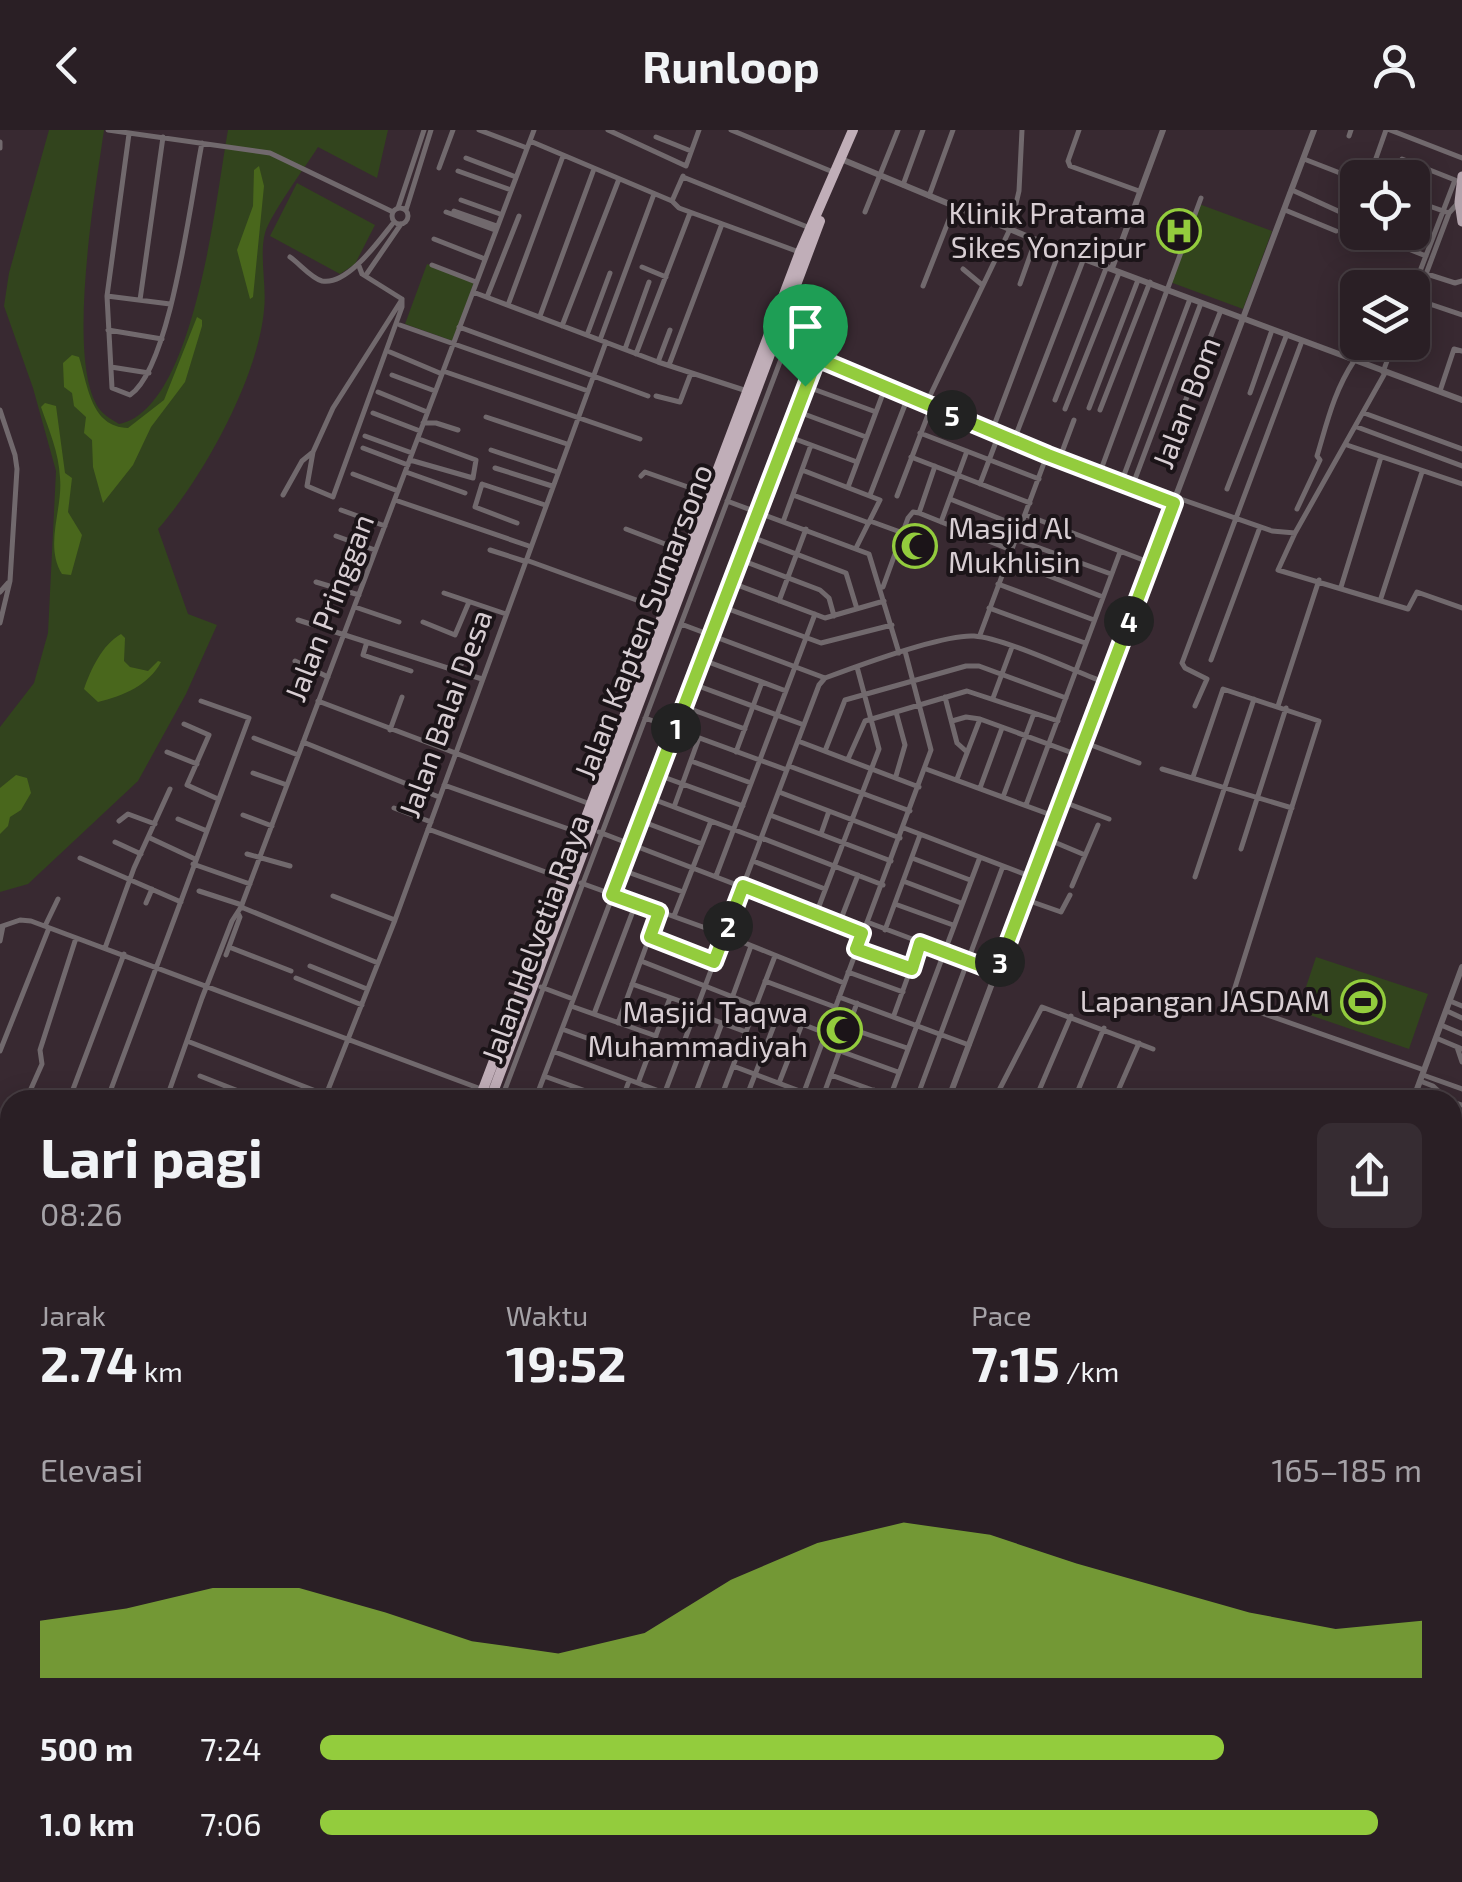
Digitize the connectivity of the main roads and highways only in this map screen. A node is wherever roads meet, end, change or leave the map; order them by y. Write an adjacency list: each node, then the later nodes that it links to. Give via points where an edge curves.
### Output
1 (852, 130): 2 (highway, Jalan Kapten Sumarsono)
2 (840, 160): 5 (highway, Jalan Kapten Sumarsono, via 781,344); 5 (highway, Jalan Kapten Sumarsono, via 662,610)
3 (1459, 180): 4 (main road)
4 (1462, 222)
5 (650, 662): 6 (highway, Jalan Kapten Sumarsono); 7 (highway, Jalan Kapten Sumarsono)
6 (485, 1090)
7 (485, 1090)

